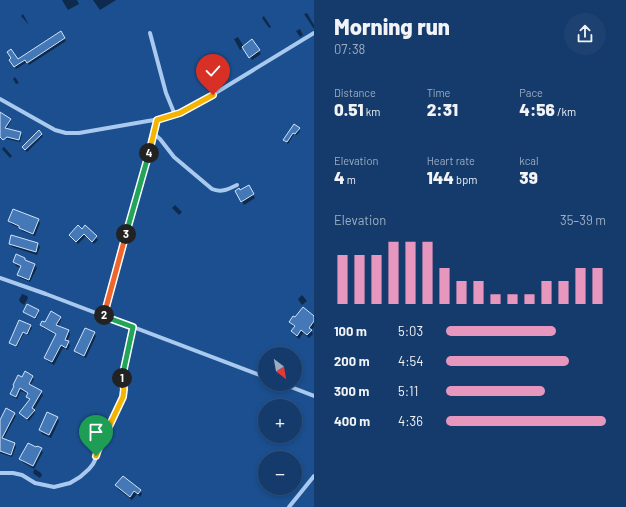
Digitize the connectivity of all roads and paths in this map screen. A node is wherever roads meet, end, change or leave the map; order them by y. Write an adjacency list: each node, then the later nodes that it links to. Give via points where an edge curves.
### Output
1 (150, 33): 4 (street, via 166,93)
2 (314, 33): 4 (street, via 213,95)
3 (0, 99): 5 (street, via 55,130 66,133)
4 (175, 115): 5 (street)
5 (157, 120): 6 (street)
6 (154, 134): 7 (street, via 174,157 212,189 220,191); 9 (street)
7 (237, 185)
8 (0, 278): 9 (street)
9 (103, 316): 10 (street)
10 (133, 327): 11 (street); 14 (street, via 122,377 124,393 89,469 75,481 54,487 35,483 22,475)
11 (258, 374)
12 (301, 391): 13 (street)
13 (314, 396)
14 (0, 473)
15 (314, 476): 16 (street)
16 (289, 507)

